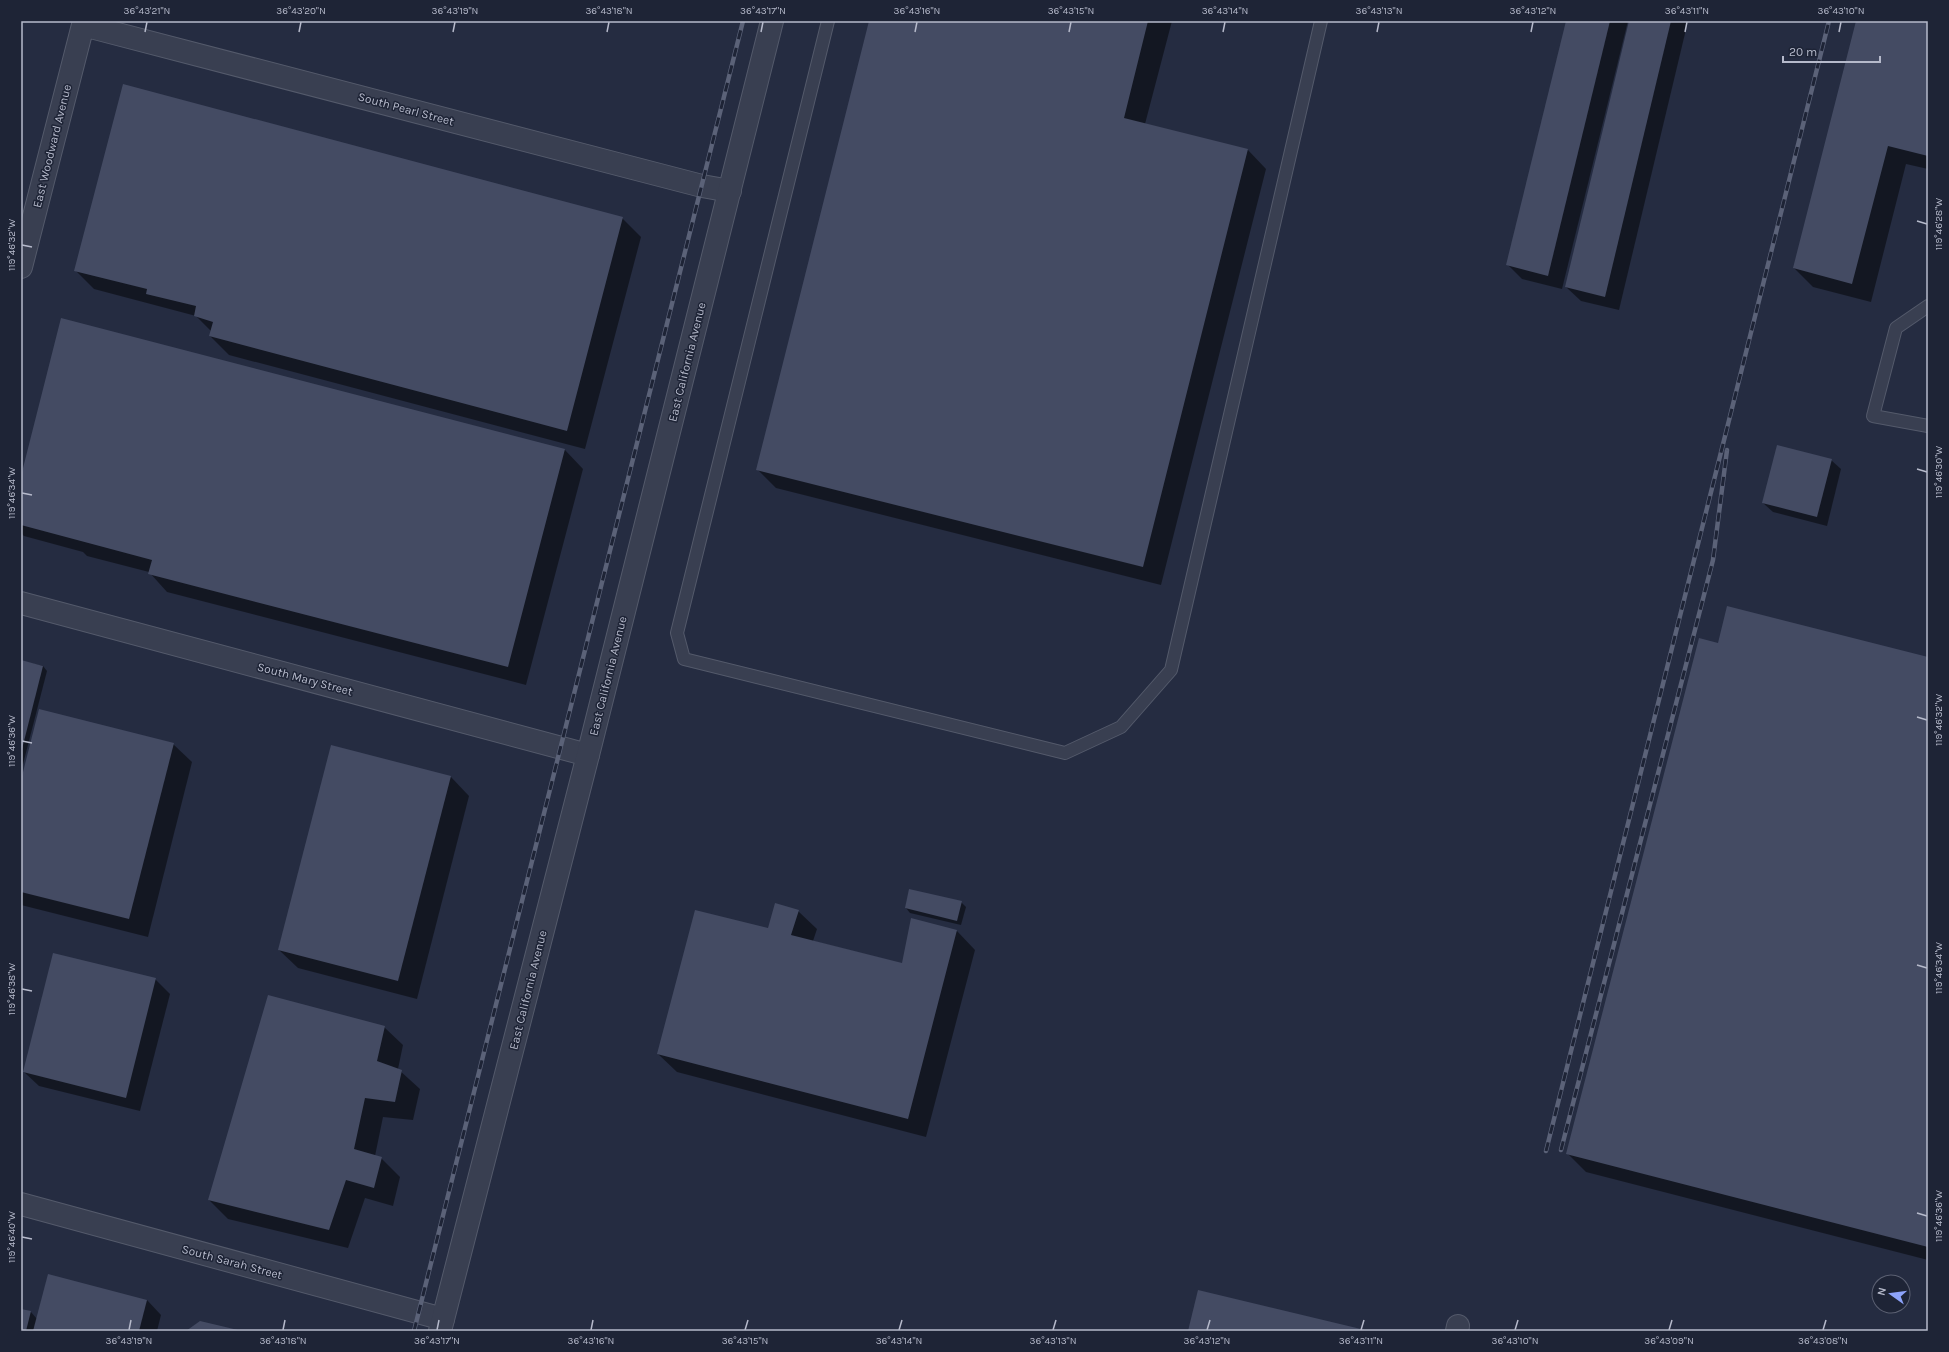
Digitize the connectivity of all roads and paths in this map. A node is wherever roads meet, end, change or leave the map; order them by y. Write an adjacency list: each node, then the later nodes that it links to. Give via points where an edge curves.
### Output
1 (772, 21): 5 (street, East California Avenue)
2 (828, 21): 3 (lane, via 677,633 684,659 1065,753 1121,727 1171,670)
3 (1321, 21)
4 (83, 25): 5 (street, South Pearl Street); 6 (street, East Woodward Avenue)
5 (730, 191): 10 (street, East California Avenue)
6 (21, 267)
7 (1928, 306): 8 (lane, via 1896,328 1873,416)
8 (1928, 426)
9 (21, 604): 10 (street, South Mary Street)
10 (588, 755): 12 (street, East California Avenue)
11 (21, 1204): 12 (street, South Sarah Street)
12 (442, 1325)

